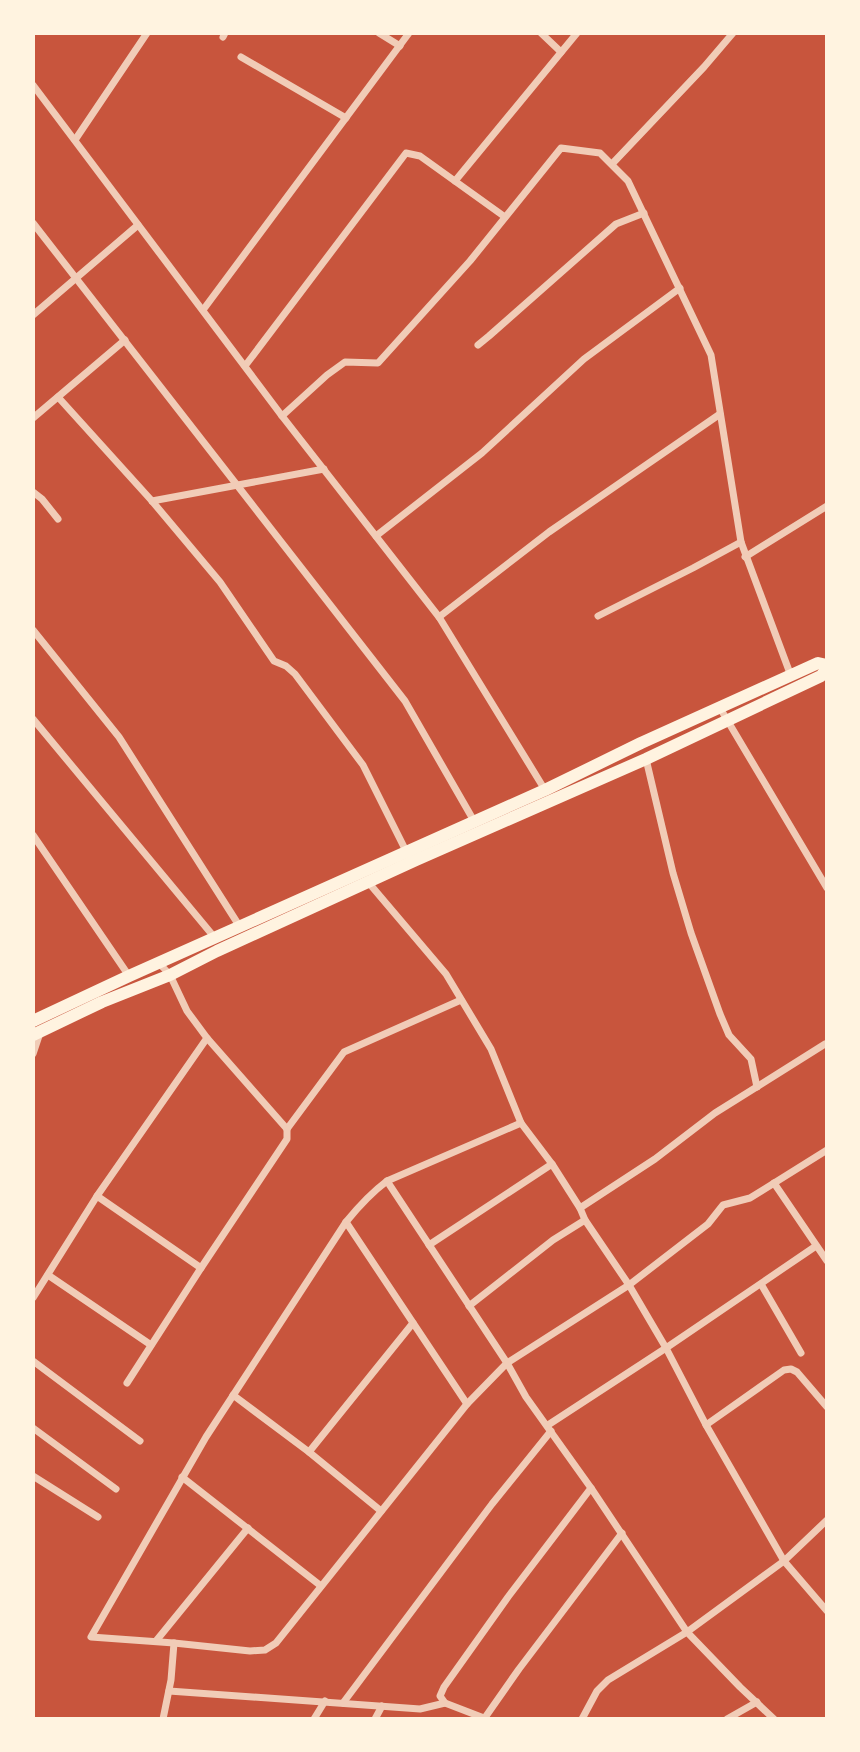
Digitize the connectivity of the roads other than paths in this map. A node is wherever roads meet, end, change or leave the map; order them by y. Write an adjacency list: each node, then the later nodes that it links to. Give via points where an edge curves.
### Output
1 (147, 33): 12 (street)
2 (379, 33): 7 (street)
3 (410, 33): 7 (street)
4 (541, 33): 8 (street)
5 (576, 33): 8 (street)
6 (733, 33): 13 (street)
7 (400, 46): 11 (street)
8 (561, 52): 14 (street)
9 (241, 57): 11 (street)
10 (33, 85): 12 (street)
11 (346, 118): 21 (street)
12 (75, 140): 18 (street)
13 (612, 164): 15 (street, via 628,181); 16 (street, via 600,153 561,148)
14 (455, 181): 16 (street); 25 (street, via 419,156 406,153)
15 (644, 213): 20 (street); 24 (street, via 616,224)
16 (505, 217): 28 (street, via 378,363 345,362)
17 (33, 223): 19 (street)
18 (138, 225): 19 (street); 21 (street)
19 (77, 277): 22 (street); 23 (street)
20 (680, 288): 27 (street, via 711,355); 36 (street, via 584,359 482,453)
21 (203, 310): 25 (street)
22 (33, 315)
23 (125, 340): 26 (street); 31 (street)
24 (478, 345)
25 (245, 366): 28 (street)
26 (58, 397): 29 (street); 33 (street)
27 (720, 414): 37 (street); 40 (street, via 549,532)
28 (282, 416): 30 (street)
29 (33, 418)
30 (324, 469): 31 (street); 36 (street)
31 (237, 485): 33 (street); 49 (street, via 405,701)
32 (33, 492): 35 (street)
33 (152, 501): 52 (street, via 220,582 274,661 295,674 363,765)
34 (827, 506): 38 (street)
35 (58, 519)
36 (376, 536): 40 (street)
37 (741, 542): 38 (street); 39 (street)
38 (745, 556): 43 (street)
39 (598, 616)
40 (439, 617): 48 (street)
41 (33, 631): 56 (street, via 119,737)
42 (827, 666): 43 (main road, via 818,663); 46 (main road, via 821,676)
43 (792, 677): 44 (main road)
44 (720, 709): 46 (street); 48 (main road)
45 (33, 719): 57 (street)
46 (727, 721): 47 (main road); 55 (street)
47 (646, 759): 54 (main road); 66 (street, via 691,933 729,1034 751,1059)
48 (545, 790): 49 (main road)
49 (474, 821): 52 (main road)
50 (33, 835): 51 (street)
51 (42, 848): 53 (street); 60 (street)
52 (406, 851): 56 (main road)
53 (33, 853)
54 (368, 882): 59 (main road); 61 (street, via 446,974)
55 (827, 888)
56 (240, 927): 57 (main road)
57 (215, 939): 58 (main road)
58 (159, 963): 59 (street); 60 (main road)
59 (170, 975): 62 (main road); 63 (street, via 187,1011)
60 (129, 976): 62 (main road)
61 (461, 1000): 67 (street, via 491,1049); 68 (street, via 344,1052)
62 (36, 1029): 65 (street)
63 (207, 1038): 68 (street); 73 (street)
64 (825, 1044): 66 (street)
65 (33, 1055)
66 (757, 1087): 74 (street)
67 (521, 1123): 70 (street); 71 (street)
68 (287, 1129): 80 (street, via 288,1139)
69 (827, 1150): 72 (street)
70 (552, 1164): 74 (street); 77 (street)
71 (387, 1181): 76 (street); 77 (street)
72 (774, 1183): 78 (street); 83 (street, via 750,1198 723,1205 708,1224)
73 (97, 1196): 80 (street); 81 (street)
74 (580, 1208): 75 (street)
75 (586, 1220): 83 (street); 85 (street)
76 (346, 1222): 86 (street); 93 (street)
77 (429, 1245): 85 (street)
78 (816, 1246): 79 (street); 82 (street)
79 (827, 1261)
80 (201, 1268): 87 (street)
81 (48, 1276): 84 (street); 87 (street)
82 (761, 1284): 88 (street); 89 (street)
83 (629, 1285): 88 (street); 91 (street)
84 (33, 1298)
85 (469, 1306): 91 (street)
86 (413, 1323): 94 (street); 100 (street)
87 (151, 1345): 92 (street)
88 (666, 1348): 96 (street); 98 (street)
89 (801, 1353)
90 (33, 1361): 99 (street)
91 (507, 1363): 94 (street); 98 (street)
92 (127, 1383)
93 (233, 1395): 100 (street); 102 (street)
94 (467, 1404): 105 (street)
95 (827, 1407): 96 (street, via 797,1372 784,1370)
96 (706, 1425): 110 (street)
97 (33, 1428): 104 (street)
98 (549, 1428): 103 (street); 119 (street)
99 (140, 1441)
100 (309, 1452): 105 (street)
101 (33, 1476): 106 (street)
102 (182, 1477): 108 (street); 114 (street, via 91,1637)
103 (591, 1488): 109 (street); 120 (street, via 444,1687 440,1696)
104 (116, 1489)
105 (381, 1511): 111 (street)
106 (98, 1517)
107 (827, 1520): 110 (street)
108 (248, 1528): 111 (street); 114 (street)
109 (622, 1533): 113 (street); 122 (street)
110 (784, 1561): 112 (street); 113 (street)
111 (321, 1586): 115 (street, via 276,1643 265,1650)
112 (827, 1611)
113 (687, 1632): 118 (street); 126 (street, via 608,1680)
114 (156, 1641): 115 (street)
115 (174, 1643): 116 (street)
116 (169, 1691): 117 (street); 123 (street)
117 (325, 1701): 119 (street); 124 (street)
118 (757, 1702): 127 (street); 128 (street)
119 (343, 1703): 121 (street)
120 (445, 1703): 121 (street, via 420,1709); 122 (street)
121 (382, 1706): 125 (street)
122 (484, 1718)
123 (163, 1719)
124 (314, 1719)
125 (375, 1719)
126 (582, 1719)
127 (727, 1719)
128 (774, 1719)

